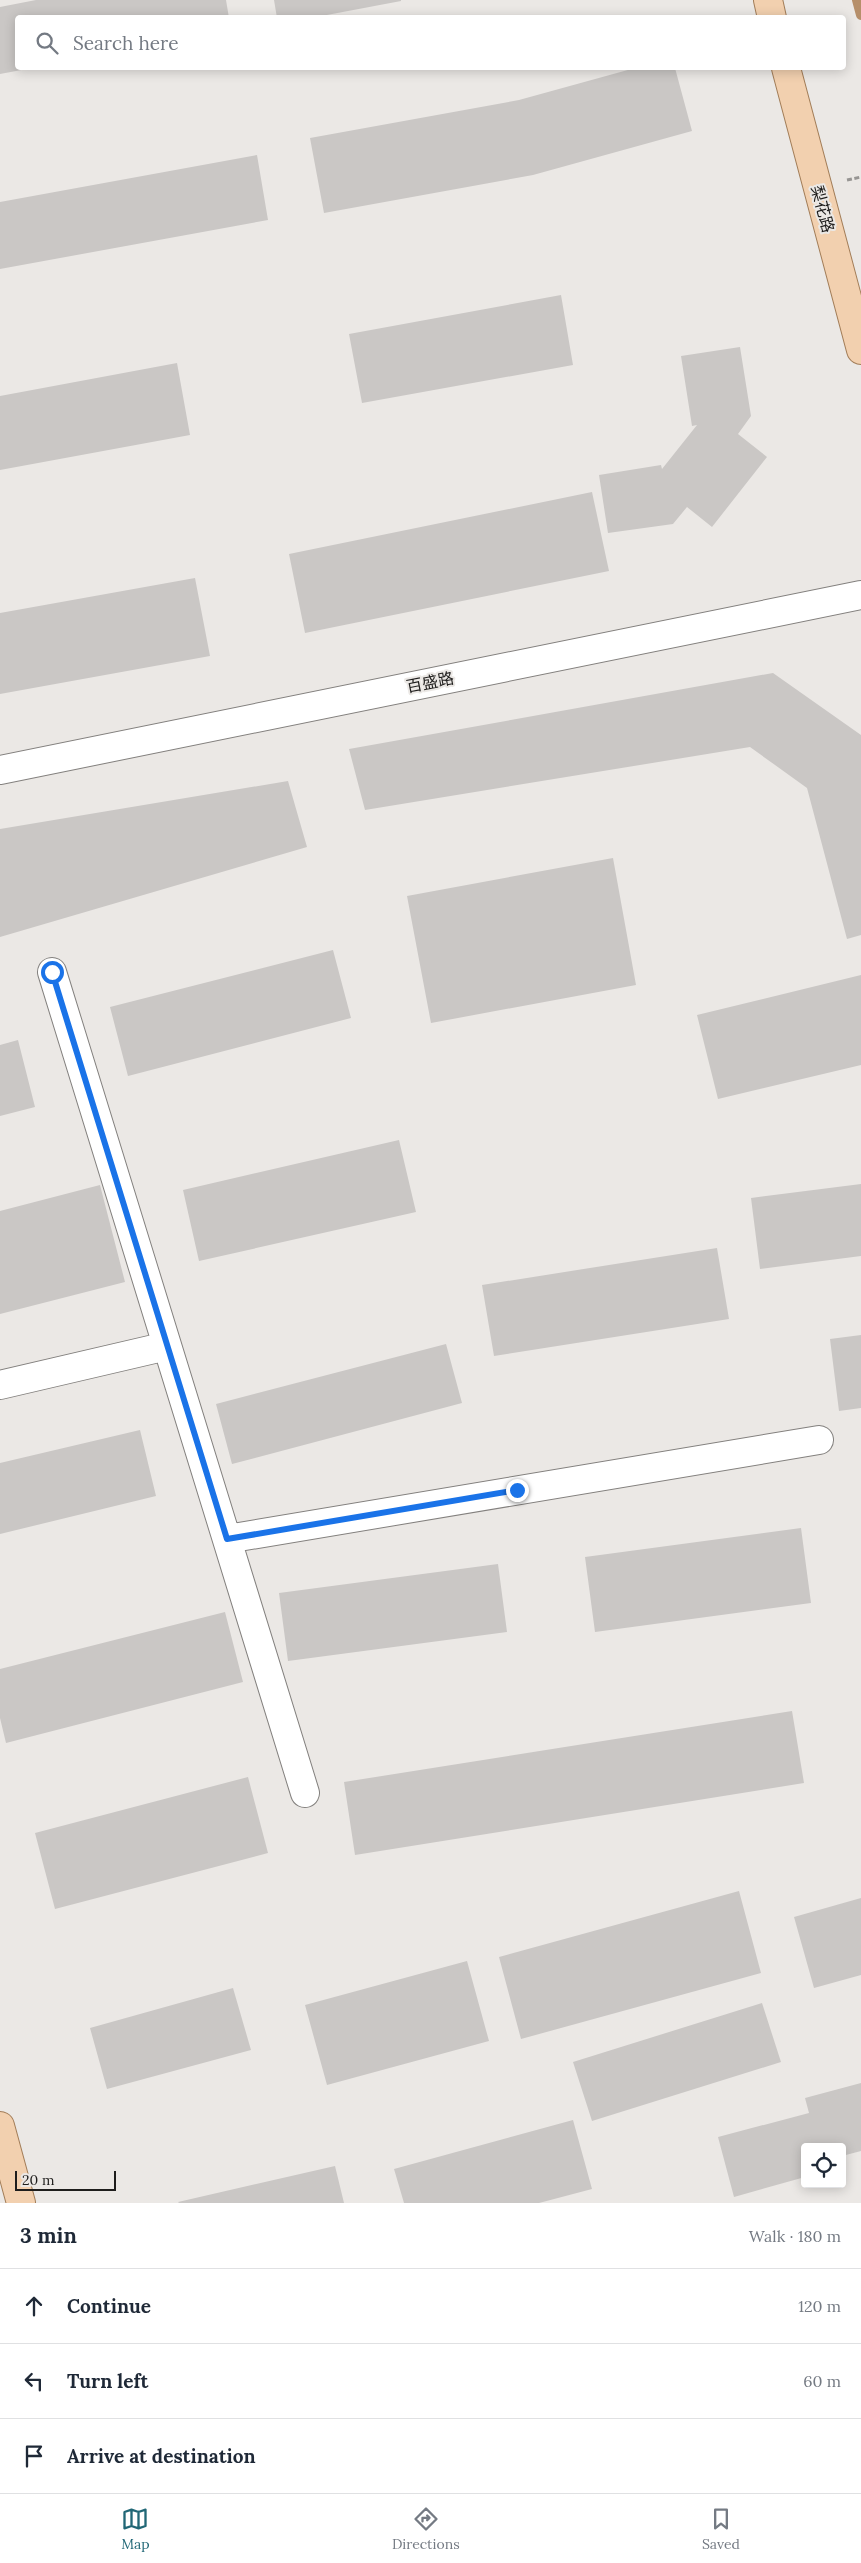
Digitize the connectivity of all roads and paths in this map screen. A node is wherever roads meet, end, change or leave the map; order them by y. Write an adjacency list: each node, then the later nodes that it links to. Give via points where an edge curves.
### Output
1 (768, 0): 2 (main road)
2 (771, 15)
3 (787, 70): 4 (main road, 梨花路)
4 (861, 350)
5 (861, 594): 6 (street, 百盛路)
6 (0, 770)
7 (52, 972): 8 (street)
8 (167, 1346): 9 (street); 11 (street)
9 (0, 1385)
10 (820, 1440): 11 (street)
11 (227, 1539): 12 (street)
12 (305, 1793)
13 (0, 2126): 14 (main road)
14 (21, 2203)

